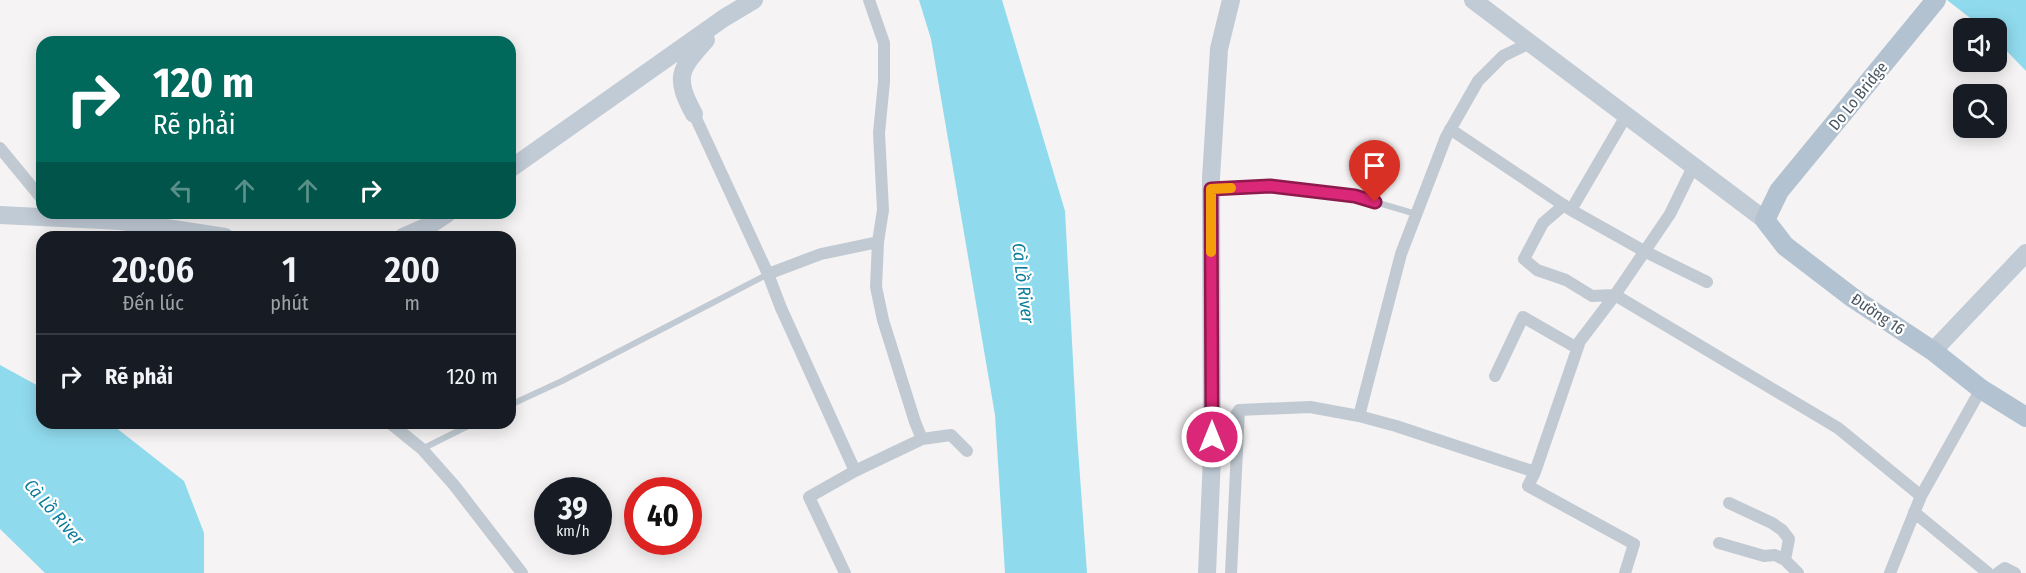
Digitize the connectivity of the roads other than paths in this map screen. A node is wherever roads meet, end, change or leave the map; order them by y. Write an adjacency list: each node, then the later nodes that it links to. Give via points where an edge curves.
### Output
1 (754, 0): 6 (street)
2 (869, 0): 27 (street, via 884,43 879,133 883,210)
3 (1231, 0): 14 (street, via 1220,50)
4 (1473, 0): 7 (street)
5 (1936, 0): 22 (main road, Do Lo Bridge, via 1779,191)
6 (724, 18): 8 (street, via 682,69 685,97); 12 (street)
7 (1530, 43): 9 (street); 10 (street, via 1503,56 1478,81)
8 (694, 114): 30 (street)
9 (1626, 116): 13 (street); 16 (street)
10 (1450, 129): 16 (street); 17 (street)
11 (0, 148): 15 (street)
12 (516, 165)
13 (1693, 167): 22 (street); 28 (street, via 1670,214)
14 (1211, 189): 17 (lane, via 1270,186 1323,192 1355,196); 46 (street)
15 (36, 192)
16 (1567, 208): 28 (street); 32 (street, via 1543,223 1524,259 1537,270 1566,280 1592,296)
17 (1416, 214): 39 (street, via 1401,254)
18 (0, 215): 19 (street)
19 (36, 215)
20 (108, 219): 24 (street)
21 (439, 219): 23 (street)
22 (1765, 220): 34 (main road, Đường 16, via 1785,246 1853,298)
23 (430, 225): 25 (street); 26 (street)
24 (188, 231)
25 (416, 231)
26 (422, 231)
27 (878, 242): 30 (street, via 821,254); 43 (street, via 876,288 883,320)
28 (1644, 251): 31 (street); 32 (street)
29 (2026, 253): 34 (street)
30 (768, 274): 37 (lane); 47 (street)
31 (1707, 282)
32 (1615, 295): 33 (street); 49 (street, via 1838,428)
33 (1577, 348): 35 (street, via 1523,317); 48 (street)
34 (1934, 351): 36 (main road, Đường 16)
35 (1495, 376)
36 (1981, 389): 40 (main road, Đường 16); 49 (street)
37 (516, 402)
38 (1239, 410): 39 (street, via 1310,407); 46 (street); 57 (street)
39 (1359, 416): 48 (street)
40 (2026, 417)
41 (397, 429): 44 (street)
42 (462, 429): 44 (lane)
43 (922, 439): 45 (street, via 951,435); 47 (street)
44 (422, 449): 54 (street)
45 (967, 451)
46 (1212, 457): 56 (street)
47 (855, 471): 55 (street, via 810,497)
48 (1535, 472): 58 (street, via 1528,486 1634,544)
49 (1921, 496): 51 (street)
50 (1729, 503): 53 (street, via 1782,530 1789,539)
51 (1914, 512): 60 (street); 61 (street)
52 (1719, 543): 53 (street)
53 (1785, 560): 59 (street)
54 (522, 573)
55 (845, 573)
56 (1207, 573)
57 (1231, 573)
58 (1625, 573)
59 (1798, 573)
60 (1890, 573)
61 (1988, 573)
62 (1998, 573): 63 (street, via 2005,568)
63 (2015, 573)

